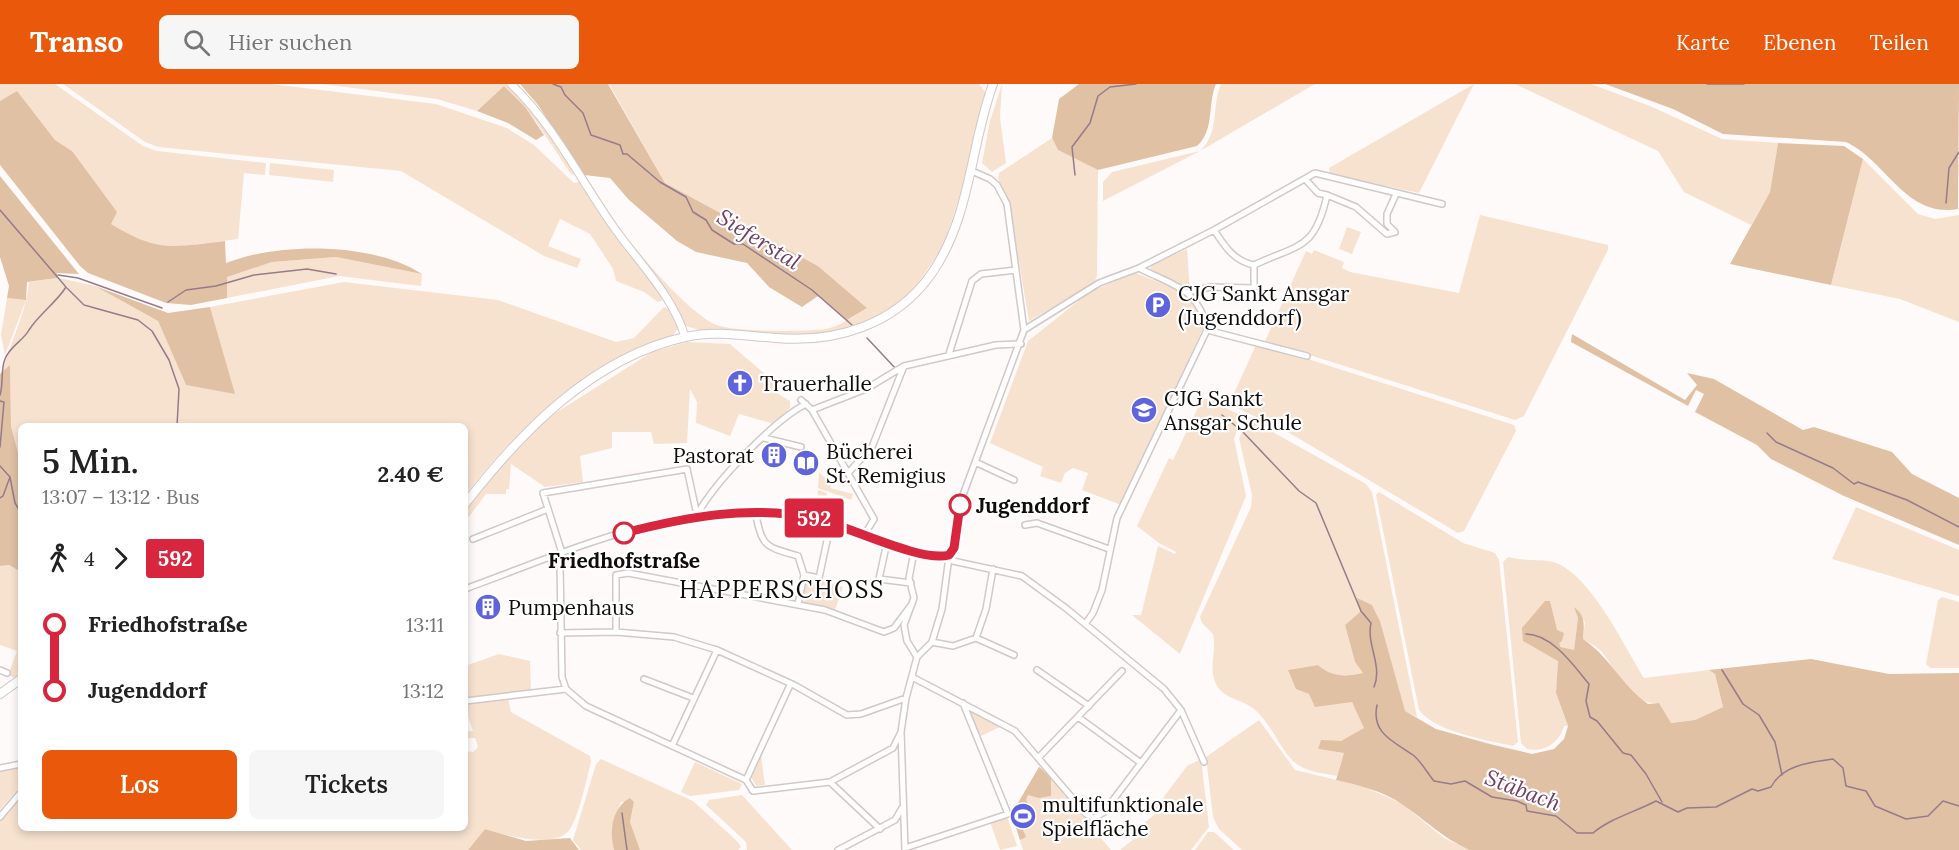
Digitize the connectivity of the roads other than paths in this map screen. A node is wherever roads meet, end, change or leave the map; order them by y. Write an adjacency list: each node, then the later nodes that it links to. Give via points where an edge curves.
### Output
1 (511, 84): 15 (street, via 538,113 668,300)
2 (993, 84): 3 (main road)
3 (972, 171): 11 (street, via 990,178 1002,192); 15 (main road, via 955,229 932,273 904,304 877,322 849,333 816,339 734,334)
4 (1305, 179): 5 (street, via 1315,173); 6 (street, via 1318,194); 8 (street)
5 (1396, 194): 6 (street, via 1387,214 1387,224 1395,232 1387,234 1356,207); 7 (street)
6 (1328, 195): 9 (street, via 1307,242)
7 (1442, 204)
8 (1214, 231): 9 (street, via 1227,250 1242,262); 10 (street)
9 (1254, 265): 12 (street, via 1254,288 1211,287)
10 (1138, 268): 12 (street); 13 (street, via 1099,283)
11 (1016, 270): 13 (street); 17 (street, via 981,274 972,281)
12 (1188, 292): 14 (street)
13 (1024, 330): 16 (street)
14 (1207, 330): 18 (street); 35 (street, via 1117,518)
15 (685, 337): 26 (main road, via 645,350 572,393 514,445)
16 (1021, 344): 17 (street, via 1006,343); 23 (street)
17 (949, 354): 19 (street)
18 (1307, 356)
19 (904, 366): 20 (street, via 866,389); 24 (street, via 872,447)
20 (812, 410): 21 (street, via 803,402); 24 (street)
21 (764, 438): 22 (street); 29 (street, via 740,461)
22 (801, 447)
23 (975, 462): 25 (street); 38 (street)
24 (849, 472): 32 (street, via 874,519)
25 (1014, 480)
26 (468, 500)
27 (548, 509): 29 (street, via 543,493 687,469); 33 (street); 37 (street)
28 (755, 512): 29 (street); 30 (street); 40 (street, via 762,540 772,549 798,556)
29 (697, 515): 37 (street)
30 (831, 522): 32 (street); 40 (street, via 819,578)
31 (1025, 525): 35 (street, via 1037,523)
32 (865, 534): 34 (street)
33 (473, 539)
34 (887, 542): 36 (street); 41 (street, via 879,579)
35 (1109, 549): 45 (street, via 1102,590)
36 (914, 552): 38 (street); 41 (street)
37 (560, 554): 42 (street); 47 (street)
38 (949, 555): 39 (street, via 953,561); 49 (street, via 942,609)
39 (993, 569): 45 (street, via 1022,576); 48 (street)
40 (804, 575): 43 (street)
41 (911, 583): 44 (street)
42 (468, 588)
43 (798, 604): 44 (street, via 884,632 894,628); 46 (street, via 628,573 616,575)
44 (912, 604): 52 (street, via 904,632)
45 (1085, 624): 68 (street, via 1164,689)
46 (616, 632): 47 (street); 50 (street, via 674,637)
47 (560, 633): 61 (street)
48 (976, 638): 49 (street, via 953,646); 51 (street)
49 (932, 642): 52 (street)
50 (717, 650): 60 (street); 63 (street)
51 (1014, 656)
52 (917, 657): 57 (street)
53 (0, 670): 56 (street)
54 (1037, 670): 67 (street)
55 (1122, 671): 67 (street)
56 (7, 673)
57 (912, 676): 64 (street); 66 (street)
58 (644, 679): 63 (street)
59 (18, 681): 62 (main road)
60 (790, 685): 64 (street, via 847,715); 77 (street)
61 (566, 689): 65 (street); 71 (street, via 586,706)
62 (0, 694)
63 (693, 698): 71 (street)
64 (906, 698): 70 (street)
65 (468, 701)
66 (963, 703): 72 (street, via 1015,731); 83 (street, via 1008,814)
67 (1089, 706): 69 (street)
68 (1181, 710): 73 (street); 74 (street)
69 (1078, 717): 72 (street); 74 (street)
70 (901, 732): 78 (street, via 893,747); 80 (street)
71 (672, 746): 77 (street)
72 (1038, 758): 74 (street, via 1086,814 1094,818 1104,812)
73 (1204, 762)
74 (1141, 763)
75 (18, 765): 76 (street)
76 (0, 768)
77 (746, 780): 78 (street, via 753,791)
78 (830, 782): 82 (street)
79 (18, 796): 81 (street)
80 (903, 807): 82 (street, via 895,820); 83 (street)
81 (0, 818)
82 (880, 829): 84 (street)
83 (905, 849)
84 (838, 850)

